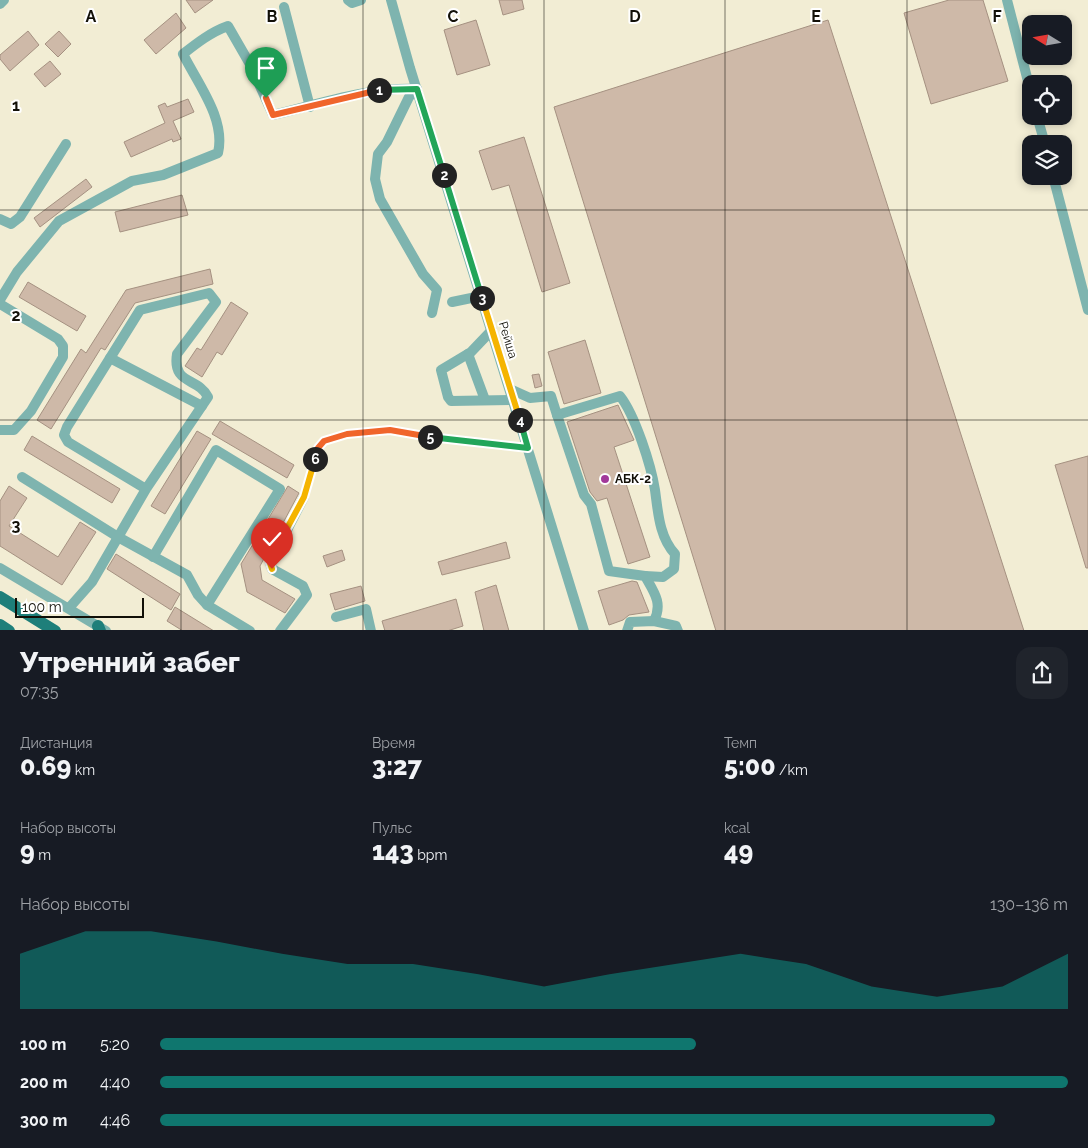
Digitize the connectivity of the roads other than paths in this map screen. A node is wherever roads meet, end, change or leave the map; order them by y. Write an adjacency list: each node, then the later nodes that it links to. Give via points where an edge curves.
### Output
1 (4, 0): 6 (street)
2 (348, 0): 3 (street, via 352,3)
3 (361, 0)
4 (391, 0): 9 (street, Рейша)
5 (1007, 0): 8 (street)
6 (0, 4)
7 (284, 7): 10 (street)
8 (1026, 75)
9 (417, 89): 10 (street, via 374,91); 14 (street, Рейша); 18 (street, via 409,97 378,154 376,188 418,267 437,290)
10 (310, 107): 15 (street, via 273,115 228,26 204,38 183,54 218,124 221,140 218,153 163,176 132,181 59,221 17,272)
11 (66, 144): 13 (street, via 20,217 11,224)
12 (1055, 185): 17 (street)
13 (0, 219)
14 (481, 296): 16 (street); 19 (street, Рейша)
15 (0, 302): 27 (street, via 58,338 63,357 31,411 14,430)
16 (452, 302)
17 (1088, 310)
18 (432, 313)
19 (492, 330): 20 (street); 22 (street, Рейша)
20 (468, 354): 23 (street); 23 (street, via 441,370 448,397 457,403)
21 (110, 358): 25 (street); 25 (street, via 140,310 209,292 216,302 177,354 176,364 179,374 206,393 208,398); 29 (street, via 64,435 68,442)
22 (510, 389): 24 (street, Рейша); 26 (street, via 530,398 551,396)
23 (484, 400): 24 (street)
24 (513, 400): 47 (street, Рейша)
25 (202, 406): 29 (street)
26 (557, 415): 34 (street, via 580,486 591,504 609,570); 34 (street, via 620,396 626,404 637,428 668,546 675,554 674,569 663,577)
27 (0, 430)
28 (22, 477): 31 (street)
29 (146, 489): 31 (street)
30 (304, 497): 45 (street, via 270,563 272,569 303,586 307,595)
31 (118, 537): 32 (street); 37 (street, via 92,582)
32 (153, 557): 36 (street, via 187,575); 36 (street, via 216,450 280,489)
33 (0, 568): 37 (street)
34 (645, 576): 39 (street, via 659,600 659,611)
35 (0, 597): 43 (main road)
36 (208, 605): 44 (street)
37 (69, 608): 41 (street)
38 (336, 617): 46 (street, via 366,609)
39 (654, 621): 48 (street, via 630,622); 49 (street, via 676,626)
40 (0, 625): 42 (main road)
41 (102, 629)
42 (9, 630)
43 (55, 630)
44 (250, 630)
45 (280, 630)
46 (371, 630)
47 (584, 630)
48 (627, 630)
49 (678, 630)

